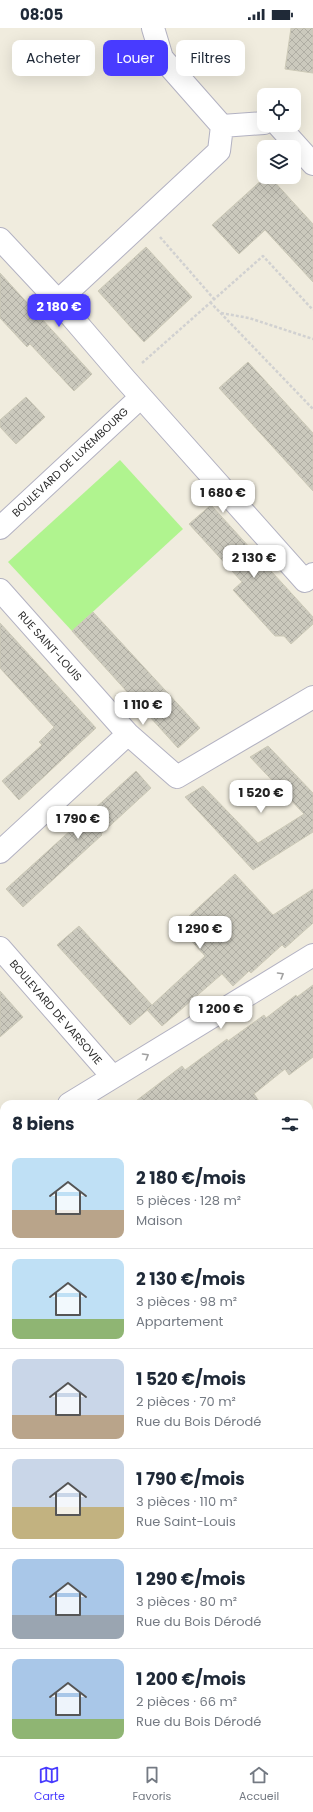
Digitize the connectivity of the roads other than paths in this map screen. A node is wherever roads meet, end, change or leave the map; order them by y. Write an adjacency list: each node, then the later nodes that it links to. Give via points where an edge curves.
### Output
1 (153, 28): 3 (street, via 162,58)
2 (257, 124): 3 (street)
3 (222, 126): 7 (street, via 219,151)
4 (284, 132): 5 (street)
5 (313, 164)
6 (0, 239): 7 (street)
7 (58, 301): 8 (street)
8 (141, 396): 9 (street, BOULEVARD DE LUXEMBOURG); 10 (street)
9 (0, 528)
10 (310, 582)
11 (0, 590): 13 (street, RUE SAINT-LOUIS)
12 (313, 697): 13 (street, RUE SAINT-LOUIS, via 177,777)
13 (128, 734): 14 (street)
14 (0, 852)
15 (0, 948): 17 (street, BOULEVARD DE VARSOVIE)
16 (313, 955): 17 (street, one-way to 16)
17 (112, 1076): 18 (street)
18 (75, 1100)

